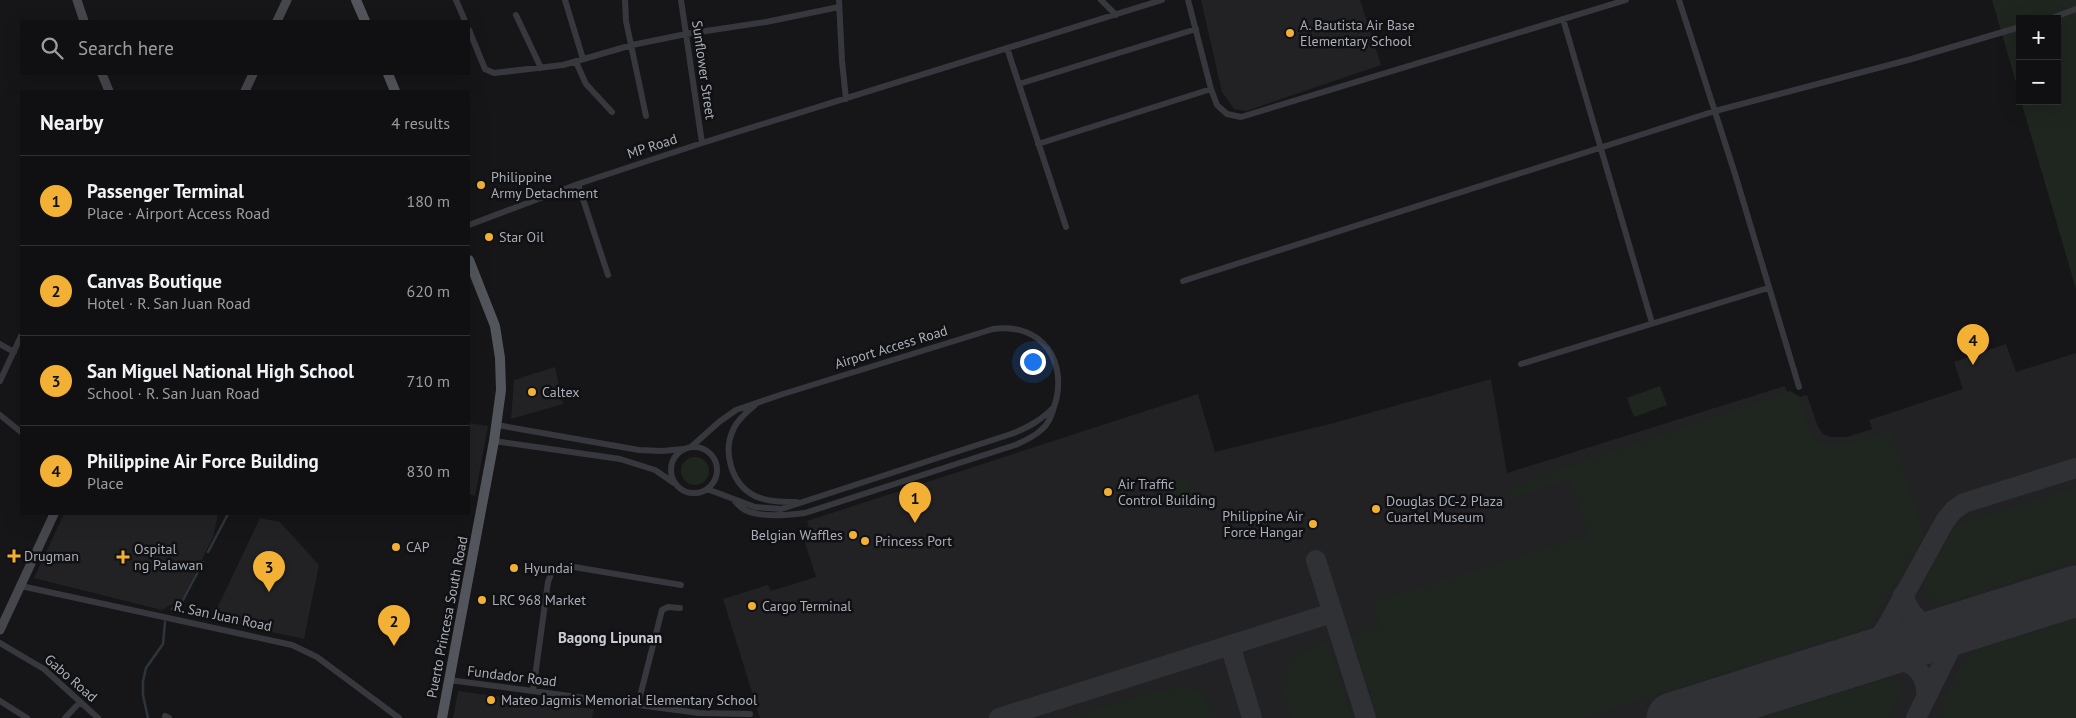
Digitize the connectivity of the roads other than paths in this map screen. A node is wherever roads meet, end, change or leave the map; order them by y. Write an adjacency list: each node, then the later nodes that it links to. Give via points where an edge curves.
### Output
1 (77, 0): 21 (main road)
2 (287, 0): 22 (main road)
3 (356, 0): 23 (main road)
4 (456, 0): 24 (street)
5 (565, 0): 31 (street)
6 (625, 0): 29 (street)
7 (681, 0): 28 (street, Sunflower Street)
8 (1101, 0): 18 (street)
9 (1162, 0): 18 (street, MP Road)
10 (1188, 0): 26 (street)
11 (1626, 0): 13 (street)
12 (1678, 0): 43 (street)
13 (1614, 2): 14 (street)
14 (1604, 3): 20 (street)
15 (839, 4): 28 (street, via 766,22); 42 (street)
16 (2076, 9): 19 (street)
17 (516, 15): 33 (street)
18 (1116, 15): 30 (street, MP Road)
19 (2060, 15)
20 (1562, 19): 38 (street, via 1241,117 1227,114 1217,105); 48 (street)
21 (84, 20)
22 (277, 20)
23 (365, 20)
24 (465, 20)
25 (2016, 28): 43 (street)
26 (1196, 29): 37 (street); 38 (street)
27 (470, 32): 33 (street, via 486,71)
28 (686, 34): 29 (street); 46 (street, Sunflower Street)
29 (632, 45): 31 (street); 45 (street)
30 (1007, 48): 37 (street); 42 (street, MP Road)
31 (583, 59): 32 (street)
32 (576, 62): 33 (street); 44 (street, via 586,84)
33 (540, 68)
34 (102, 75): 39 (main road)
35 (253, 75): 40 (main road)
36 (388, 75): 41 (main road)
37 (1019, 84): 47 (street)
38 (1211, 89): 47 (street)
39 (109, 90)
40 (246, 90)
41 (395, 90)
42 (846, 99): 46 (street, MP Road)
43 (1715, 111): 48 (street); 55 (street)
44 (612, 112)
45 (646, 116)
46 (702, 143): 49 (street, MP Road)
47 (1038, 144): 51 (street)
48 (1600, 147): 54 (street); 56 (street)
49 (578, 184): 50 (street, MP Road); 53 (street)
50 (470, 225)
51 (1066, 227)
52 (470, 262): 66 (main road, Puerto Princesa South Road, via 488,303 498,342 502,374)
53 (608, 275)
54 (1183, 281)
55 (1768, 288): 56 (street); 62 (street)
56 (1652, 323): 60 (street)
57 (20, 338): 59 (street)
58 (0, 344): 59 (street)
59 (14, 352): 61 (street)
60 (1521, 364)
61 (0, 381)
62 (1799, 387)
63 (758, 402): 64 (street, Airport Access Road, via 1004,327 1038,338 1052,353 1059,381); 69 (street, Airport Access Road, via 736,410); 73 (street, via 737,422 730,438 728,454 734,474 754,496 770,501)
64 (1054, 406): 72 (street, Airport Access Road, via 1051,418 1041,430 1015,445 827,506 793,515 771,514 745,510); 73 (street, Airport Access Road, via 1041,420 1011,434)
65 (0, 416): 67 (street)
66 (497, 425): 68 (main road, Puerto Princesa South Road); 69 (street, via 639,450 662,452)
67 (20, 431)
68 (494, 441): 70 (street, via 620,459 655,470); 80 (main road, Puerto Princesa South Road)
69 (688, 448): 70 (street, via 674,458 671,471); 71 (street, via 705,449 715,459 718,472)
70 (674, 483): 71 (street, via 689,493)
71 (707, 489): 72 (street, Airport Access Road)
72 (733, 499): 73 (street, Airport Access Road, via 755,507 774,509)
73 (798, 502)
74 (54, 515): 76 (main road)
75 (681, 584): 81 (street, via 574,567 552,571)
76 (21, 586): 78 (main road); 89 (street, R. San Juan Road, via 303,649)
77 (680, 608): 84 (street, via 662,610)
78 (0, 630)
79 (0, 643): 83 (street, Gabo Road, via 44,669)
80 (449, 680): 81 (street, Fundador Road); 90 (main road, Puerto Princesa South Road)
81 (533, 691): 84 (street, Fundador Road)
82 (0, 701): 86 (street)
83 (80, 702): 87 (street); 88 (street, Gabo Road)
84 (638, 704): 85 (street, Fundador Road, via 699,713)
85 (750, 714)
86 (27, 718)
87 (65, 718)
88 (98, 718)
89 (399, 718)
90 (442, 718)

